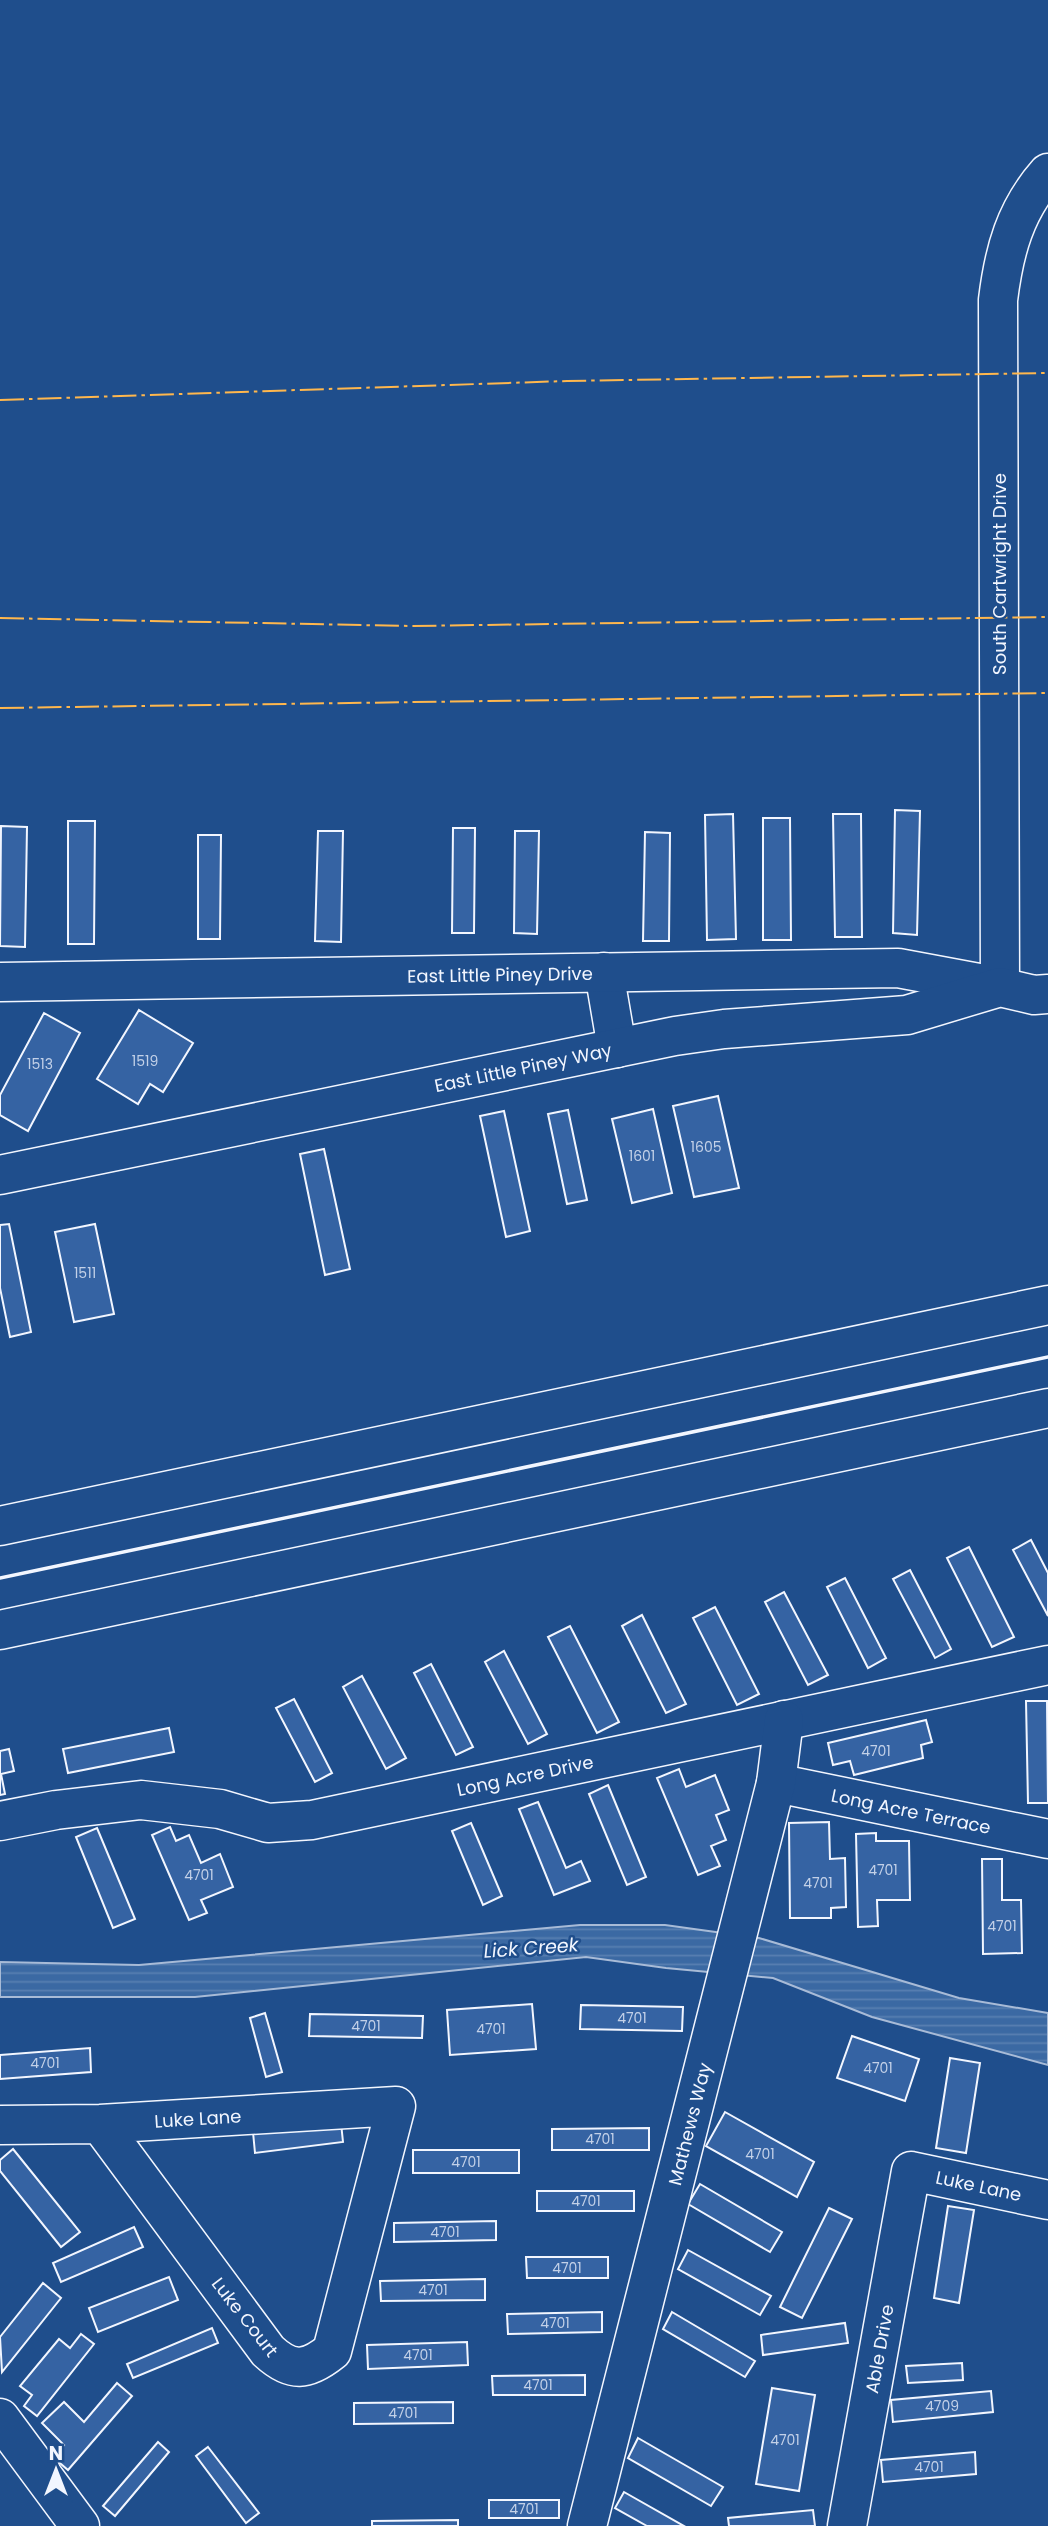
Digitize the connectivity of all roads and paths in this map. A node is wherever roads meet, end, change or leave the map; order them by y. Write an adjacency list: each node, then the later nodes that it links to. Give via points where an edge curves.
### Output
1 (1048, 173): 4 (main road, South Cartwright Drive, via 1020,211 1003,256 998,300)
2 (604, 972): 3 (main road, East Little Piney Drive); 4 (main road, East Little Piney Drive, via 898,968); 6 (main road)
3 (0, 982)
4 (1000, 987): 5 (main road); 6 (main road, East Little Piney Way, via 914,1014 724,1029)
5 (1048, 994)
6 (617, 1048): 7 (main road, East Little Piney Way)
7 (0, 1175)
8 (1048, 1305): 10 (main road)
9 (1048, 1408): 11 (main road)
10 (0, 1526)
11 (0, 1630)
12 (1048, 1665): 13 (main road, Long Acre Drive)
13 (784, 1720): 14 (main road, Mathews Way); 15 (main road, Long Acre Drive, via 294,1823 268,1823 220,1809 157,1801 56,1810)
14 (776, 1783): 16 (main road, Long Acre Terrace); 24 (main road, Mathews Way)
15 (0, 1821)
16 (1048, 1839)
17 (396, 2106): 19 (main road, Luke Lane); 19 (main road, Luke Court, via 336,2341 318,2364 309,2366 282,2364 268,2351)
18 (0, 2124): 19 (main road, Luke Lane)
19 (100, 2124)
20 (911, 2171): 21 (main road, Luke Lane); 25 (main road, Able Drive)
21 (1048, 2200)
22 (0, 2418): 23 (main road)
23 (80, 2526)
24 (587, 2526)
25 (847, 2526)

